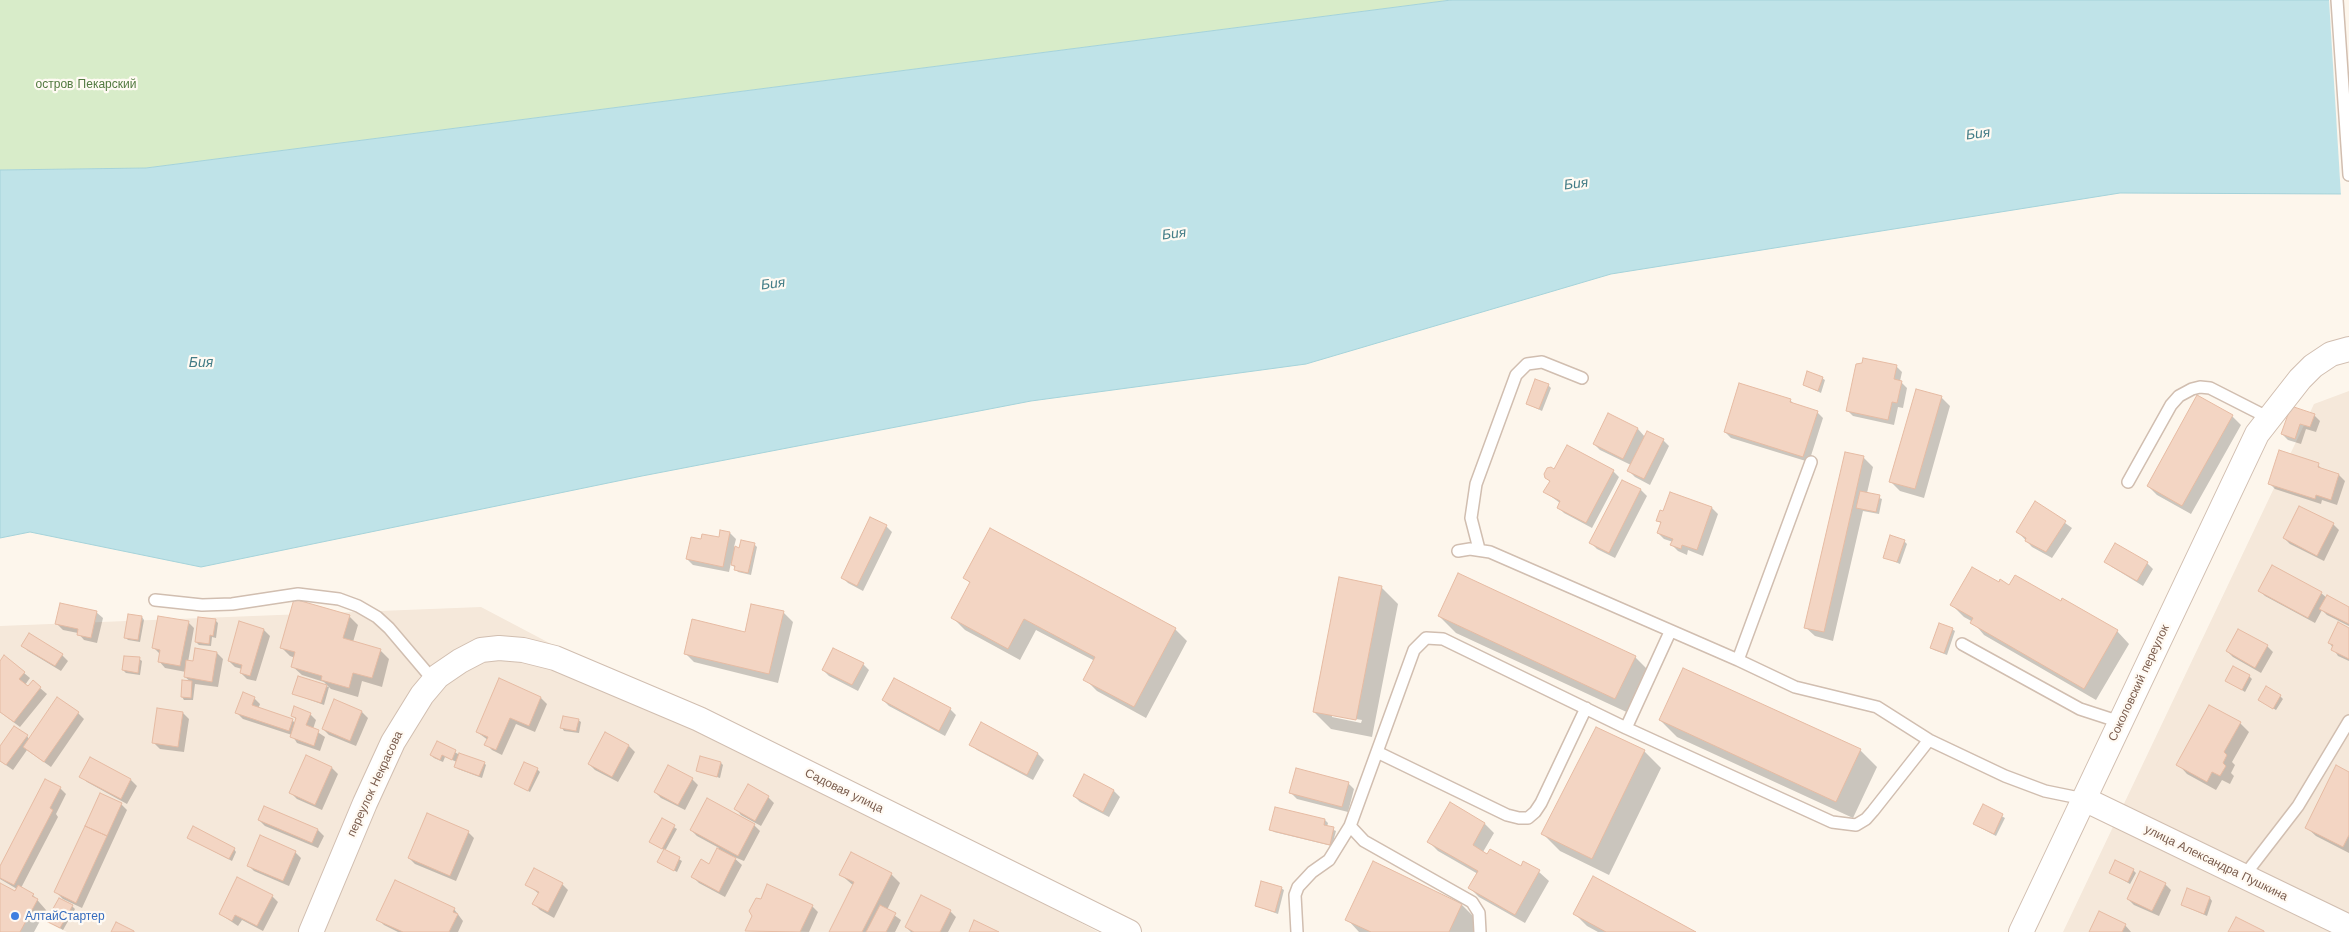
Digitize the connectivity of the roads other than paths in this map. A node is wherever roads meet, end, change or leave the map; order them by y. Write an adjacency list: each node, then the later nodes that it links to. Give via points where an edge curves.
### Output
1 (2337, 0): 2 (lane)
2 (2349, 175)
3 (2349, 349): 5 (street, Соколовский переулок, via 2331,354 2313,366)
4 (1582, 378): 8 (lane, via 1542,362 1527,364 1516,375 1476,484 1471,518)
5 (2263, 426): 7 (lane, via 2210,388 2192,389 2170,405); 18 (street, Соколовский переулок)
6 (1811, 462): 14 (lane)
7 (2128, 482)
8 (1479, 550): 9 (lane); 11 (lane, via 1490,552)
9 (1458, 551)
10 (155, 600): 15 (lane, via 202,605 298,594 339,598 377,617)
11 (1670, 632): 14 (lane); 19 (lane)
12 (1962, 644): 18 (lane, via 2080,709)
13 (555, 658): 15 (street, переулок Некрасова, via 523,650 481,650); 27 (street, Садовая улица, via 698,719)
14 (1738, 660): 20 (lane, via 1795,687 1877,707)
15 (434, 681): 26 (street, переулок Некрасова, via 393,742)
16 (1586, 708): 19 (lane); 21 (lane, via 1541,803 1528,818 1507,815); 21 (lane, via 1443,639 1426,638 1414,650)
17 (2349, 721): 24 (lane, via 2298,806)
18 (2120, 722): 22 (street, Соколовский переулок)
19 (1626, 728): 20 (lane, via 1832,822 1856,825 1866,820)
20 (1929, 740): 22 (lane, via 2026,784)
21 (1377, 752): 23 (lane)
22 (2084, 798): 24 (street, улица Александра Пушкина); 30 (street, Соколовский переулок)
23 (1350, 826): 28 (lane, via 1329,860 1298,887 1295,895); 29 (lane, via 1364,841 1472,902 1479,913)
24 (2244, 876): 25 (street, улица Александра Пушкина)
25 (2349, 926)
26 (311, 932)
27 (1129, 932)
28 (1297, 932)
29 (1480, 932)
30 (2021, 932)

